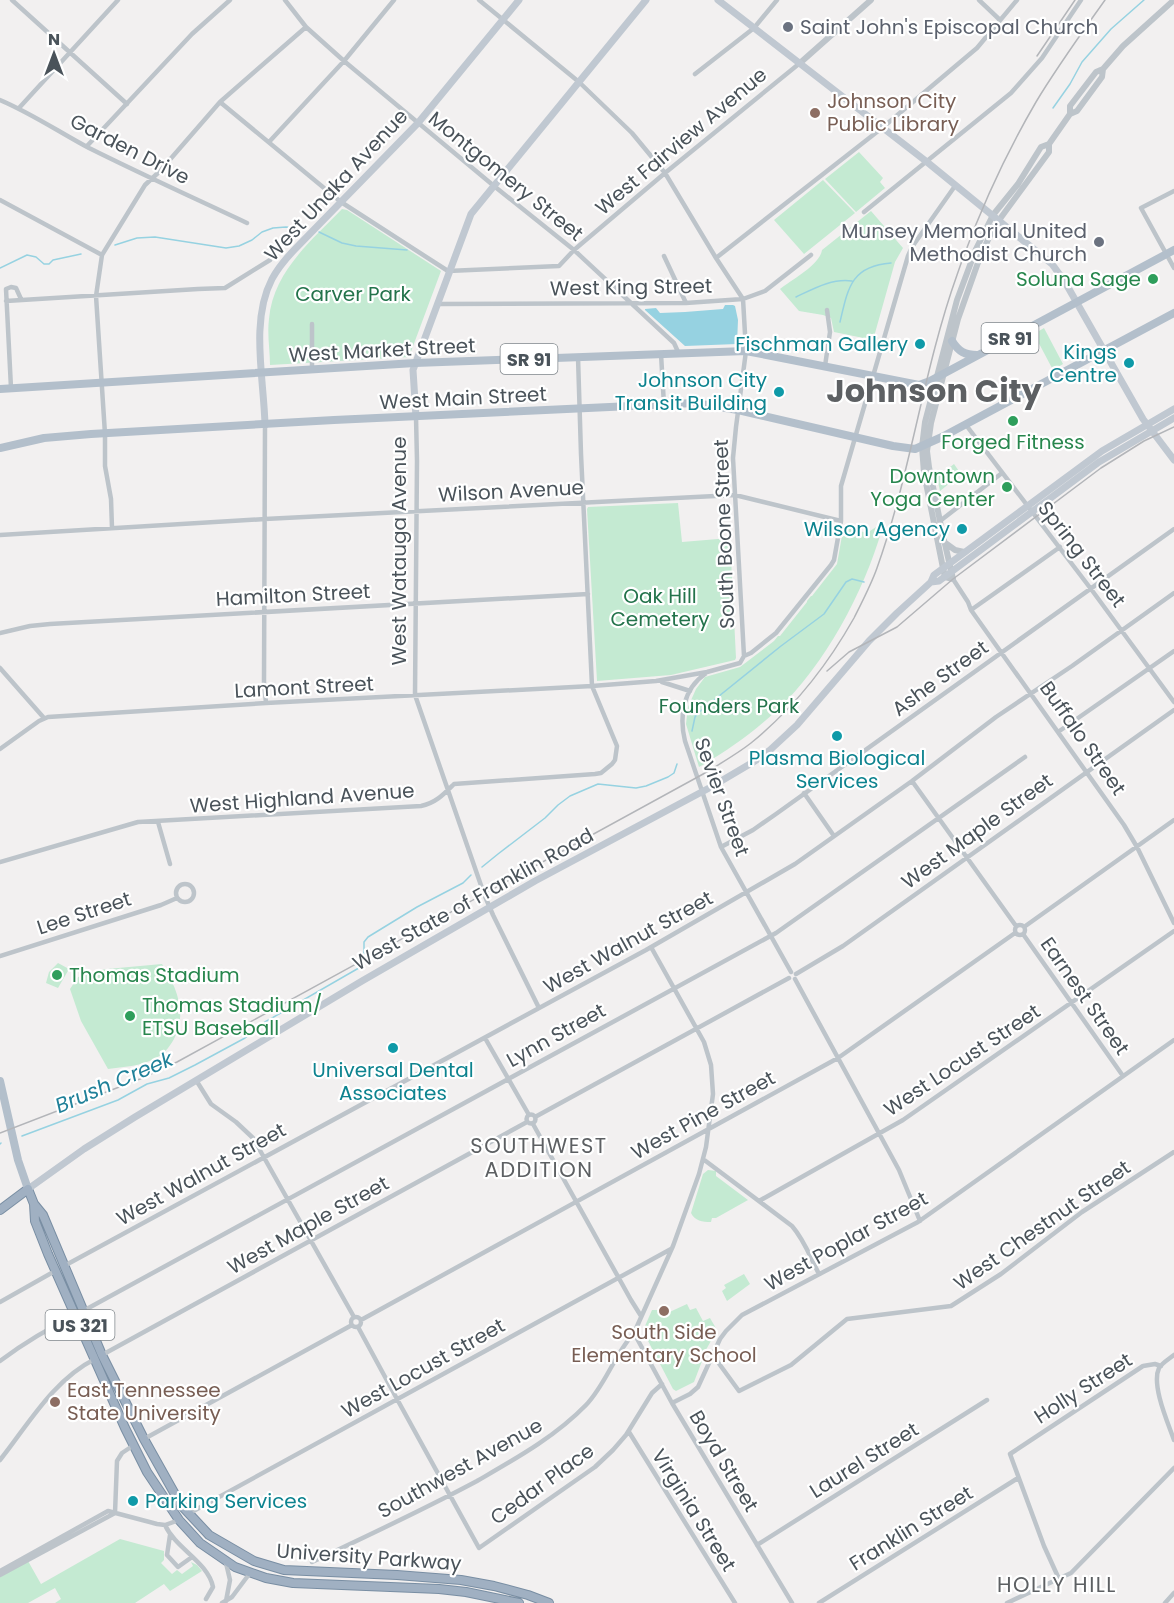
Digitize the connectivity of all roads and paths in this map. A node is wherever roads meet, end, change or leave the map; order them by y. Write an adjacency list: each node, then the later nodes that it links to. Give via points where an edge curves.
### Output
1 (12, 0): 20 (street)
2 (118, 0): 20 (street)
3 (230, 0): 27 (street, via 192,34)
4 (285, 0): 18 (street, Montgomery Street)
5 (394, 0): 21 (street)
6 (479, 0): 16 (street)
7 (519, 0): 16 (main road, West Unaka Avenue)
8 (646, 0): 24 (main road, West Watauga Avenue)
9 (718, 0): 19 (main road)
10 (777, 0): 19 (street)
11 (871, 0): 22 (street)
12 (979, 0): 17 (street)
13 (1017, 0): 17 (street)
14 (1081, 0): 33 (street, via 1042,58 1011,93)
15 (1173, 0): 42 (street, via 1096,72)
16 (503, 19): 24 (street); 29 (main road, West Unaka Avenue)
17 (1000, 20): 30 (street, via 976,48)
18 (306, 27): 21 (street, Montgomery Street); 26 (street)
19 (754, 28): 22 (main road); 23 (street)
20 (70, 53): 27 (street); 28 (street)
21 (344, 61): 29 (street, Montgomery Street); 31 (street)
22 (800, 63): 30 (main road); 34 (street, West Fairview Avenue)
23 (695, 74)
24 (579, 82): 34 (street, via 632,133); 36 (main road, West Watauga Avenue)
25 (0, 100): 28 (street, Garden Drive)
26 (220, 102): 31 (street); 35 (street)
27 (127, 104): 32 (street)
28 (19, 108): 32 (street, Garden Drive)
29 (418, 123): 36 (street, Montgomery Street); 40 (main road, West Unaka Avenue)
30 (882, 128): 33 (main road); 49 (street)
31 (269, 142): 40 (street)
32 (87, 146): 35 (street, Garden Drive)
33 (927, 162): 37 (main road); 41 (street)
34 (665, 173): 44 (street, West Fairview Avenue); 49 (street)
35 (152, 179): 43 (street, Garden Drive); 46 (street)
36 (494, 186): 44 (street, Montgomery Street); 52 (main road, West Watauga Avenue, via 471,214)
37 (955, 186): 42 (main road); 75 (street, Lamont Street, via 912,248)
38 (1174, 191): 45 (street, via 1141,208)
39 (0, 200): 46 (street)
40 (341, 202): 52 (street); 74 (main road, West Unaka Avenue, via 282,263 273,278 260,322)
41 (864, 212)
42 (996, 218): 57 (main road, via 1054,266); 64 (street, Buffalo Street, via 970,281); 76 (street, Buffalo Street, via 976,249 962,286)
43 (247, 223)
44 (574, 250): 52 (street, West Fairview Avenue, via 559,266); 60 (street, Montgomery Street)
45 (1171, 252): 51 (street); 57 (main road, SR 91)
46 (102, 255): 53 (street)
47 (811, 255): 54 (street, West King Street, via 765,291)
48 (664, 256): 58 (street)
49 (716, 258): 54 (street)
50 (270, 260): 53 (street, via 225,288)
51 (1174, 268)
52 (448, 271): 59 (main road, West Watauga Avenue)
53 (96, 296): 55 (street); 77 (street)
54 (743, 298): 58 (street, West King Street); 65 (street, South Boone Street)
55 (21, 299): 56 (street); 56 (street, via 16,288 11,287 6,289)
56 (6, 301): 78 (street)
57 (1077, 302): 66 (main road); 69 (main road, SR 91)
58 (686, 303): 60 (street, West King Street)
59 (438, 304): 60 (street, West King Street); 71 (main road, West Watauga Avenue)
60 (630, 304): 68 (street, Montgomery Street, via 674,343)
61 (827, 310): 72 (street, via 830,332)
62 (1174, 313): 66 (main road, SR 91)
63 (312, 324): 73 (street)
64 (952, 341): 69 (main road, via 961,352); 76 (street, Buffalo Street)
65 (746, 351): 68 (main road, West Market Street / SR 91); 72 (main road, West Market Street / SR 91); 83 (street, South Boone Street)
66 (1104, 351): 87 (main road, SR 91); 88 (main road)
67 (661, 354): 68 (main road, West Market Street / SR 91); 70 (main road, West Market Street / SR 91); 80 (street)
68 (679, 354)
69 (979, 355): 76 (main road, SR 91)
70 (578, 357): 71 (main road, West Market Street / SR 91); 81 (street)
71 (415, 363): 73 (main road, West Market Street / SR 91); 84 (main road, West Watauga Avenue)
72 (825, 366): 75 (main road, West Market Street / SR 91)
73 (312, 370): 74 (main road, West Market Street / SR 91)
74 (262, 373): 77 (main road, West Market Street / SR 91); 86 (main road, West Unaka Avenue)
75 (874, 376): 76 (main road, West Market Street / SR 91, via 920,385); 90 (street, Lamont Street)
76 (940, 376): 91 (street, Buffalo Street)
77 (101, 383): 78 (main road, West Market Street / SR 91); 89 (street)
78 (11, 388): 79 (main road, West Market Street / SR 91)
79 (0, 389)
80 (664, 405): 81 (main road, West Main Street / SR 91); 83 (main road, West Main Street / SR 91, via 695,403)
81 (579, 409): 84 (main road, West Main Street / SR 91); 96 (street)
82 (1174, 409): 88 (main road, West State of Franklin Road)
83 (738, 410): 90 (main road, West Main Street / SR 91); 95 (street, South Boone Street, via 733,458)
84 (416, 417): 86 (main road, West Main Street / SR 91); 98 (street, West Watauga Avenue)
85 (1174, 418): 88 (main road, West State of Franklin Road)
86 (265, 425): 89 (main road, West Main Street / SR 91); 99 (street)
87 (966, 425): 91 (main road, SR 91); 94 (street, Spring Street)
88 (1149, 427): 93 (main road); 97 (main road, West State of Franklin Road, via 1102,451)
89 (105, 434): 92 (main road, West Main Street / SR 91, via 44,438); 102 (street)
90 (855, 437): 91 (main road, West Main Street / SR 91, via 905,448); 100 (street, Lamont Street, via 841,486)
91 (924, 446): 101 (street, Buffalo Street); 109 (street, Buffalo Street, via 924,473)
92 (0, 448)
93 (1174, 460)
94 (1002, 473): 97 (street, Spring Street); 101 (street)
95 (735, 495): 96 (street, Wilson Avenue); 100 (street, Wilson Avenue); 123 (street, South Boone Street)
96 (583, 502): 98 (street, Wilson Avenue); 115 (street)
97 (1029, 509): 106 (street, Spring Street); 107 (main road, West State of Franklin Road); 110 (main road, West State of Franklin Road)
98 (416, 511): 99 (street, Wilson Avenue); 116 (street, West Watauga Avenue)
99 (265, 519): 102 (street, Wilson Avenue); 118 (street)
100 (841, 521): 123 (street, Lamont Street, via 831,565 776,633)
101 (940, 521): 105 (street, Buffalo Street)
102 (112, 528): 104 (street, Wilson Avenue)
103 (1174, 529): 113 (street, Ashe Street)
104 (0, 535)
105 (944, 542): 107 (street); 108 (street, Buffalo Street)
106 (1059, 547): 113 (street, Spring Street); 117 (street)
107 (964, 552): 108 (main road, West State of Franklin Road)
108 (950, 563): 109 (main road, West State of Franklin Road); 110 (street, Buffalo Street)
109 (943, 568): 111 (street, Buffalo Street); 112 (main road, West State of Franklin Road)
110 (953, 575): 111 (main road, West State of Franklin Road); 117 (street, Buffalo Street)
111 (945, 577): 112 (main road, West State of Franklin Road)
112 (931, 582): 142 (main road, West State of Franklin Road, via 869,641 783,739 755,761)
113 (1091, 589): 119 (street, Spring Street); 122 (street, Ashe Street)
114 (1174, 593): 119 (street, West Walnut Street)
115 (588, 594): 116 (street, Hamilton Street); 128 (street)
116 (416, 602): 118 (street, Hamilton Street); 131 (street, West Watauga Avenue)
117 (971, 610): 122 (street, Buffalo Street)
118 (265, 611): 120 (street, Hamilton Street, via 40,625); 133 (street)
119 (1122, 630): 125 (street, Spring Street); 130 (street, West Walnut Street)
120 (0, 633)
121 (1174, 651): 125 (street)
122 (1001, 652): 130 (street, Buffalo Street); 143 (street, Ashe Street)
123 (744, 656): 126 (street, Lamont Street, via 736,665)
124 (0, 668): 135 (street)
125 (1150, 669): 132 (street, Spring Street); 136 (street)
126 (707, 672): 127 (street, Lamont Street); 129 (street)
127 (656, 681): 128 (street, Lamont Street); 129 (street, Lamont Street)
128 (592, 686): 131 (street, Lamont Street); 141 (street, West Highland Avenue, via 616,741 615,760 608,769 595,774 454,784)
129 (690, 691): 142 (street, Sevier Street, via 682,712 682,728)
130 (1031, 694): 136 (street, Buffalo Street); 140 (street, West Walnut Street)
131 (415, 695): 133 (street, Lamont Street); 141 (street, West Watauga Avenue)
132 (1174, 702)
133 (266, 703): 135 (street, Lamont Street)
134 (1174, 710): 139 (street, West Maple Street)
135 (44, 718): 137 (street)
136 (1058, 732): 139 (street, Buffalo Street)
137 (0, 749)
138 (1024, 757): 144 (street, Lynn Street)
139 (1086, 771): 149 (street, Buffalo Street); 150 (street, West Maple Street)
140 (912, 781): 144 (street, Earnest Street); 147 (street, West Walnut Street)
141 (448, 790): 146 (street, West Highland Avenue, via 434,802 421,806); 155 (street, West Watauga Avenue)
142 (702, 792): 148 (street, Sevier Street); 155 (main road, West State of Franklin Road)
143 (804, 794): 147 (street); 148 (street, Ashe Street)
144 (939, 817): 150 (street, Earnest Street); 162 (street, Lynn Street)
145 (1174, 820): 149 (street)
146 (158, 822): 151 (street, West Highland Avenue, via 134,823); 152 (street)
147 (834, 836): 153 (street, West Walnut Street)
148 (721, 847): 153 (street, Sevier Street)
149 (1137, 847): 156 (street, Buffalo Street); 158 (street)
150 (968, 857): 157 (street, Earnest Street); 165 (street, West Maple Street, via 843,946)
151 (0, 862)
152 (170, 864)
153 (746, 893): 162 (street, Sevier Street); 163 (street, West Walnut Street)
154 (177, 898): 154 (street, via 189,901 194,897 193,888 181,885 176,890); 164 (street, Lee Street)
155 (490, 907): 168 (street, West Watauga Avenue); 175 (main road, West State of Franklin Road)
156 (1174, 923)
157 (1017, 926): 158 (street); 160 (street)
158 (1024, 927): 161 (street)
159 (1174, 931): 167 (street, West Locust Street)
160 (1015, 933): 161 (street); 172 (street, West Pine Street)
161 (1023, 934): 167 (street, Earnest Street)
162 (771, 935): 165 (street, Sevier Street); 166 (street, Lynn Street)
163 (651, 947): 166 (street, Southwest Avenue); 168 (street, West Walnut Street)
164 (0, 956)
165 (793, 976): 169 (street, West Maple Street); 172 (street, Sevier Street)
166 (674, 987): 169 (street, Southwest Avenue); 174 (street, Lynn Street)
167 (1072, 1003): 173 (street, Earnest Street); 181 (street, West Locust Street)
168 (539, 1008): 170 (street, West Walnut Street)
169 (698, 1029): 178 (street, West Maple Street); 180 (street, Southwest Avenue, via 712,1072)
170 (485, 1038): 174 (street); 183 (street, West Walnut Street)
171 (1174, 1040): 173 (street, West Poplar Street)
172 (838, 1058): 180 (street, West Pine Street); 181 (street, Sevier Street)
173 (1123, 1076): 191 (street, West Poplar Street)
174 (508, 1078): 177 (street); 186 (street, Lynn Street)
175 (196, 1080): 183 (street, via 211,1104 248,1133); 185 (main road, West State of Franklin Road, via 84,1149)
176 (0, 1081): 185 (main road, University Parkway)
177 (529, 1115): 178 (street); 179 (street)
178 (535, 1117): 179 (street)
179 (530, 1123): 187 (street); 192 (street, West Maple Street)
180 (709, 1128): 184 (street, Southwest Avenue); 187 (street, West Pine Street)
181 (879, 1134): 188 (street, West Locust Street); 191 (street, Sevier Street)
182 (1174, 1152): 206 (street, West Chestnut Street, via 951,1306 847,1319 791,1365 739,1391)
183 (264, 1156): 186 (street); 194 (street, West Walnut Street)
184 (703, 1159): 188 (street); 193 (street, Southwest Avenue)
185 (28, 1189): 189 (highway, University Parkway / US 321); 190 (highway, West State of Franklin Road)
186 (288, 1200): 192 (street); 199 (street, Lynn Street)
187 (576, 1201): 197 (street); 202 (street, West Pine Street)
188 (759, 1202): 196 (street, via 800,1235)
189 (34, 1204): 194 (highway, University Parkway / US 321, via 43,1215); 195 (highway, University Parkway / US 321, via 35,1221)
190 (0, 1210)
191 (920, 1221): 196 (street, West Poplar Street)
192 (311, 1241): 201 (street); 208 (street, West Maple Street)
193 (671, 1249): 197 (street, West Locust Street); 200 (street, Southwest Avenue)
194 (64, 1266): 199 (highway, University Parkway / US 321)
195 (56, 1271): 198 (street); 199 (highway, University Parkway / US 321)
196 (819, 1274): 206 (street, West Poplar Street, via 742,1315)
197 (618, 1278): 200 (street); 212 (street, West Locust Street)
198 (0, 1302)
199 (79, 1313): 208 (highway, University Parkway / US 321); 209 (street, Lynn Street)
200 (641, 1316): 205 (street, Southwest Avenue)
201 (354, 1317): 202 (street); 203 (street)
202 (361, 1320): 204 (street)
203 (352, 1325): 204 (street); 216 (street)
204 (358, 1327): 212 (street)
205 (634, 1333): 211 (street, Boyd Street); 222 (street, Southwest Avenue, via 588,1403 568,1422 504,1466)
206 (712, 1354): 214 (street, West Poplar Street, via 698,1387)
207 (1174, 1355): 210 (street, Holly Street)
208 (99, 1357): 216 (highway, University Parkway / US 321); 218 (highway, University Parkway / US 321); 219 (street, West Maple Street, via 58,1387)
209 (0, 1361)
210 (1161, 1366): 217 (street, via 1157,1387); 221 (street, Holly Street, via 1143,1366 1010,1454)
211 (662, 1384): 214 (street, Boyd Street); 215 (street, Cedar Place)
212 (397, 1399): 222 (street); 224 (street, West Locust Street)
213 (987, 1400): 228 (street, Laurel Street)
214 (672, 1403): 228 (street, Boyd Street)
215 (628, 1432): 222 (street, Cedar Place, via 586,1474 479,1548); 244 (street, Virginia Street)
216 (144, 1439): 218 (highway); 224 (highway, University Parkway / US 321)
217 (1174, 1440)
218 (134, 1445): 223 (street, via 117,1461); 225 (highway, University Parkway / US 321)
219 (0, 1460)
220 (1174, 1468): 237 (street, via 1071,1573)
221 (1018, 1478): 237 (street); 246 (street, Franklin Street)
222 (451, 1495): 232 (street, Southwest Avenue)
223 (114, 1513): 226 (street); 233 (street, via 108,1511); 235 (street)
224 (188, 1514): 225 (highway); 231 (highway, University Parkway / US 321, via 209,1535)
225 (179, 1520): 226 (street); 230 (highway, University Parkway / US 321)
226 (165, 1525): 227 (street)
227 (170, 1535): 229 (street); 229 (street, via 167,1555 178,1567)
228 (757, 1545): 245 (street, Boyd Street)
229 (192, 1557): 240 (street, via 212,1580 213,1587)
230 (225, 1561): 234 (highway, University Parkway / US 321); 241 (street, via 230,1580)
231 (254, 1561): 234 (highway); 236 (highway, University Parkway / US 321, via 292,1572)
232 (312, 1562)
233 (0, 1570)
234 (250, 1573): 238 (highway, University Parkway / US 321, via 293,1583); 241 (street)
235 (0, 1575)
236 (397, 1575): 238 (highway); 243 (highway, University Parkway / US 321, via 494,1586)
237 (1059, 1579): 247 (street)
238 (396, 1588): 242 (highway, University Parkway / US 321, via 466,1592)
239 (1174, 1593): 248 (street)
240 (206, 1599)
241 (224, 1602)
242 (519, 1603)
243 (549, 1603)
244 (735, 1603)
245 (792, 1603)
246 (819, 1603)
247 (1007, 1603)
248 (1165, 1603)

